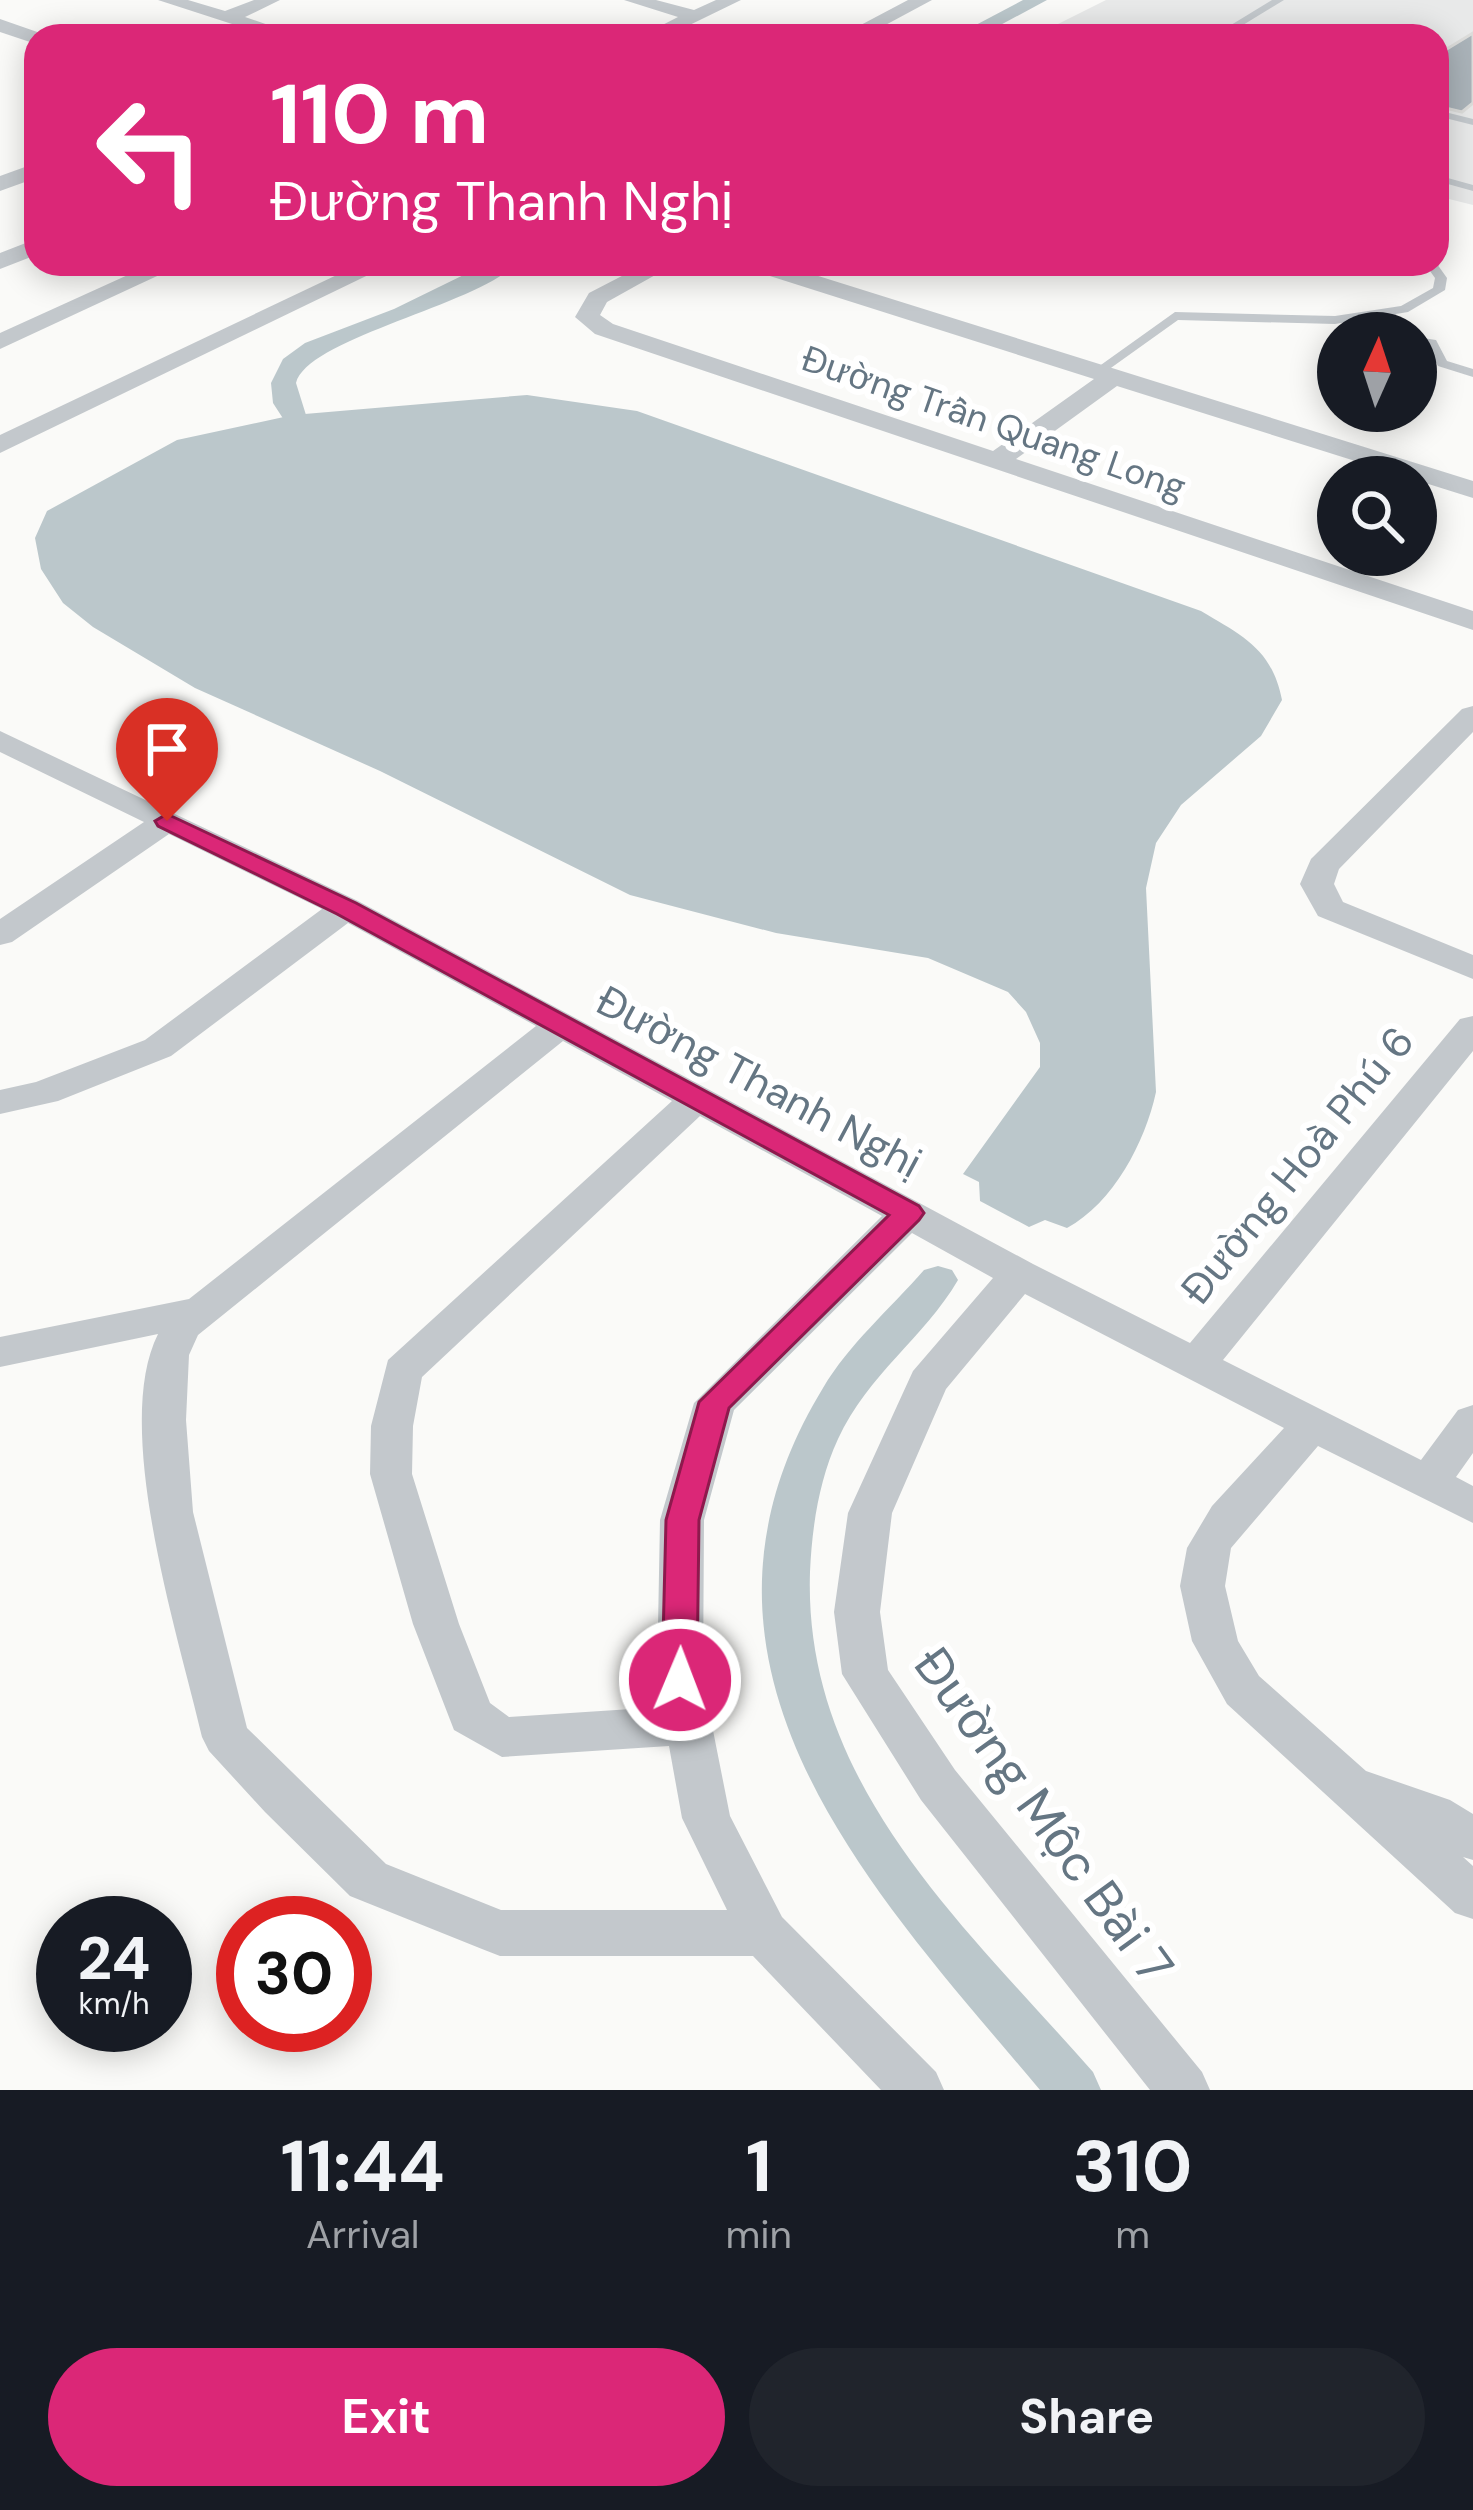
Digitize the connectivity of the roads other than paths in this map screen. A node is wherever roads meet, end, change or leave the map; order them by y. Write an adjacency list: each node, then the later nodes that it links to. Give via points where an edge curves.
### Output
1 (167, 0): 9 (street)
2 (271, 0): 9 (street)
3 (633, 0): 8 (street)
4 (732, 0): 8 (street)
5 (865, 0): 7 (street)
6 (1279, 0): 13 (lane)
7 (914, 5): 12 (street)
8 (696, 16): 11 (street)
9 (226, 17): 10 (street)
10 (250, 24)
11 (678, 24)
12 (875, 24)
13 (1238, 24)
14 (145, 276): 21 (street)
15 (354, 276): 25 (street)
16 (640, 276): 26 (street, Đường Trần Quang Long, via 597,298 587,317)
17 (794, 276): 24 (street)
18 (1440, 276): 19 (lane, via 1439,290 1425,301)
19 (1385, 312)
20 (1317, 320): 24 (lane, via 1175,316)
21 (0, 342)
22 (1437, 353): 23 (lane, via 1442,363)
23 (1473, 373)
24 (1105, 374): 26 (street); 27 (street)
25 (0, 445)
26 (995, 460): 28 (street, Đường Trần Quang Long)
27 (1473, 490)
28 (1473, 621)
29 (1473, 715): 34 (street, via 1323,866 1316,884 1330,910)
30 (1, 741): 31 (street, Đường Thanh Nghị)
31 (167, 821): 32 (street, Đường Thanh Nghị); 33 (street)
32 (346, 908): 35 (street, Đường Thanh Nghị); 38 (street, via 158,1048)
33 (0, 935)
34 (1473, 968)
35 (560, 1024): 37 (street, Đường Thanh Nghị); 41 (street)
36 (1473, 1027): 43 (street, Đường Hoà Phú 6)
37 (697, 1098): 39 (street, Đường Thanh Nghị); 48 (street, via 404,1371 391,1474 471,1716 502,1737)
38 (0, 1102)
39 (909, 1213): 40 (street, Đường Thanh Nghị); 48 (street, via 715,1402 682,1520 680,1680)
40 (1018, 1274): 43 (street, Đường Thanh Nghị); 54 (street, Đường Mộc Bài 7, via 928,1382 870,1513 857,1612 866,1674 938,1784)
41 (205, 1310): 42 (street); 52 (street, via 182,1327 167,1355 165,1420 171,1512 226,1737 368,1880 500,1933)
42 (0, 1352)
43 (1196, 1364): 45 (street, Đường Thanh Nghị)
44 (1473, 1421): 46 (street)
45 (1313, 1424): 46 (street, Đường Thanh Nghị); 49 (street, via 1210,1548 1207,1623 1243,1690)
46 (1428, 1484): 47 (street, Đường Thanh Nghị)
47 (1473, 1506)
48 (691, 1725): 52 (street, via 706,1818)
49 (1350, 1786): 50 (street); 51 (street)
50 (1473, 1839)
51 (1473, 1898)
52 (764, 1933): 53 (street)
53 (917, 2090)
54 (1183, 2090)

